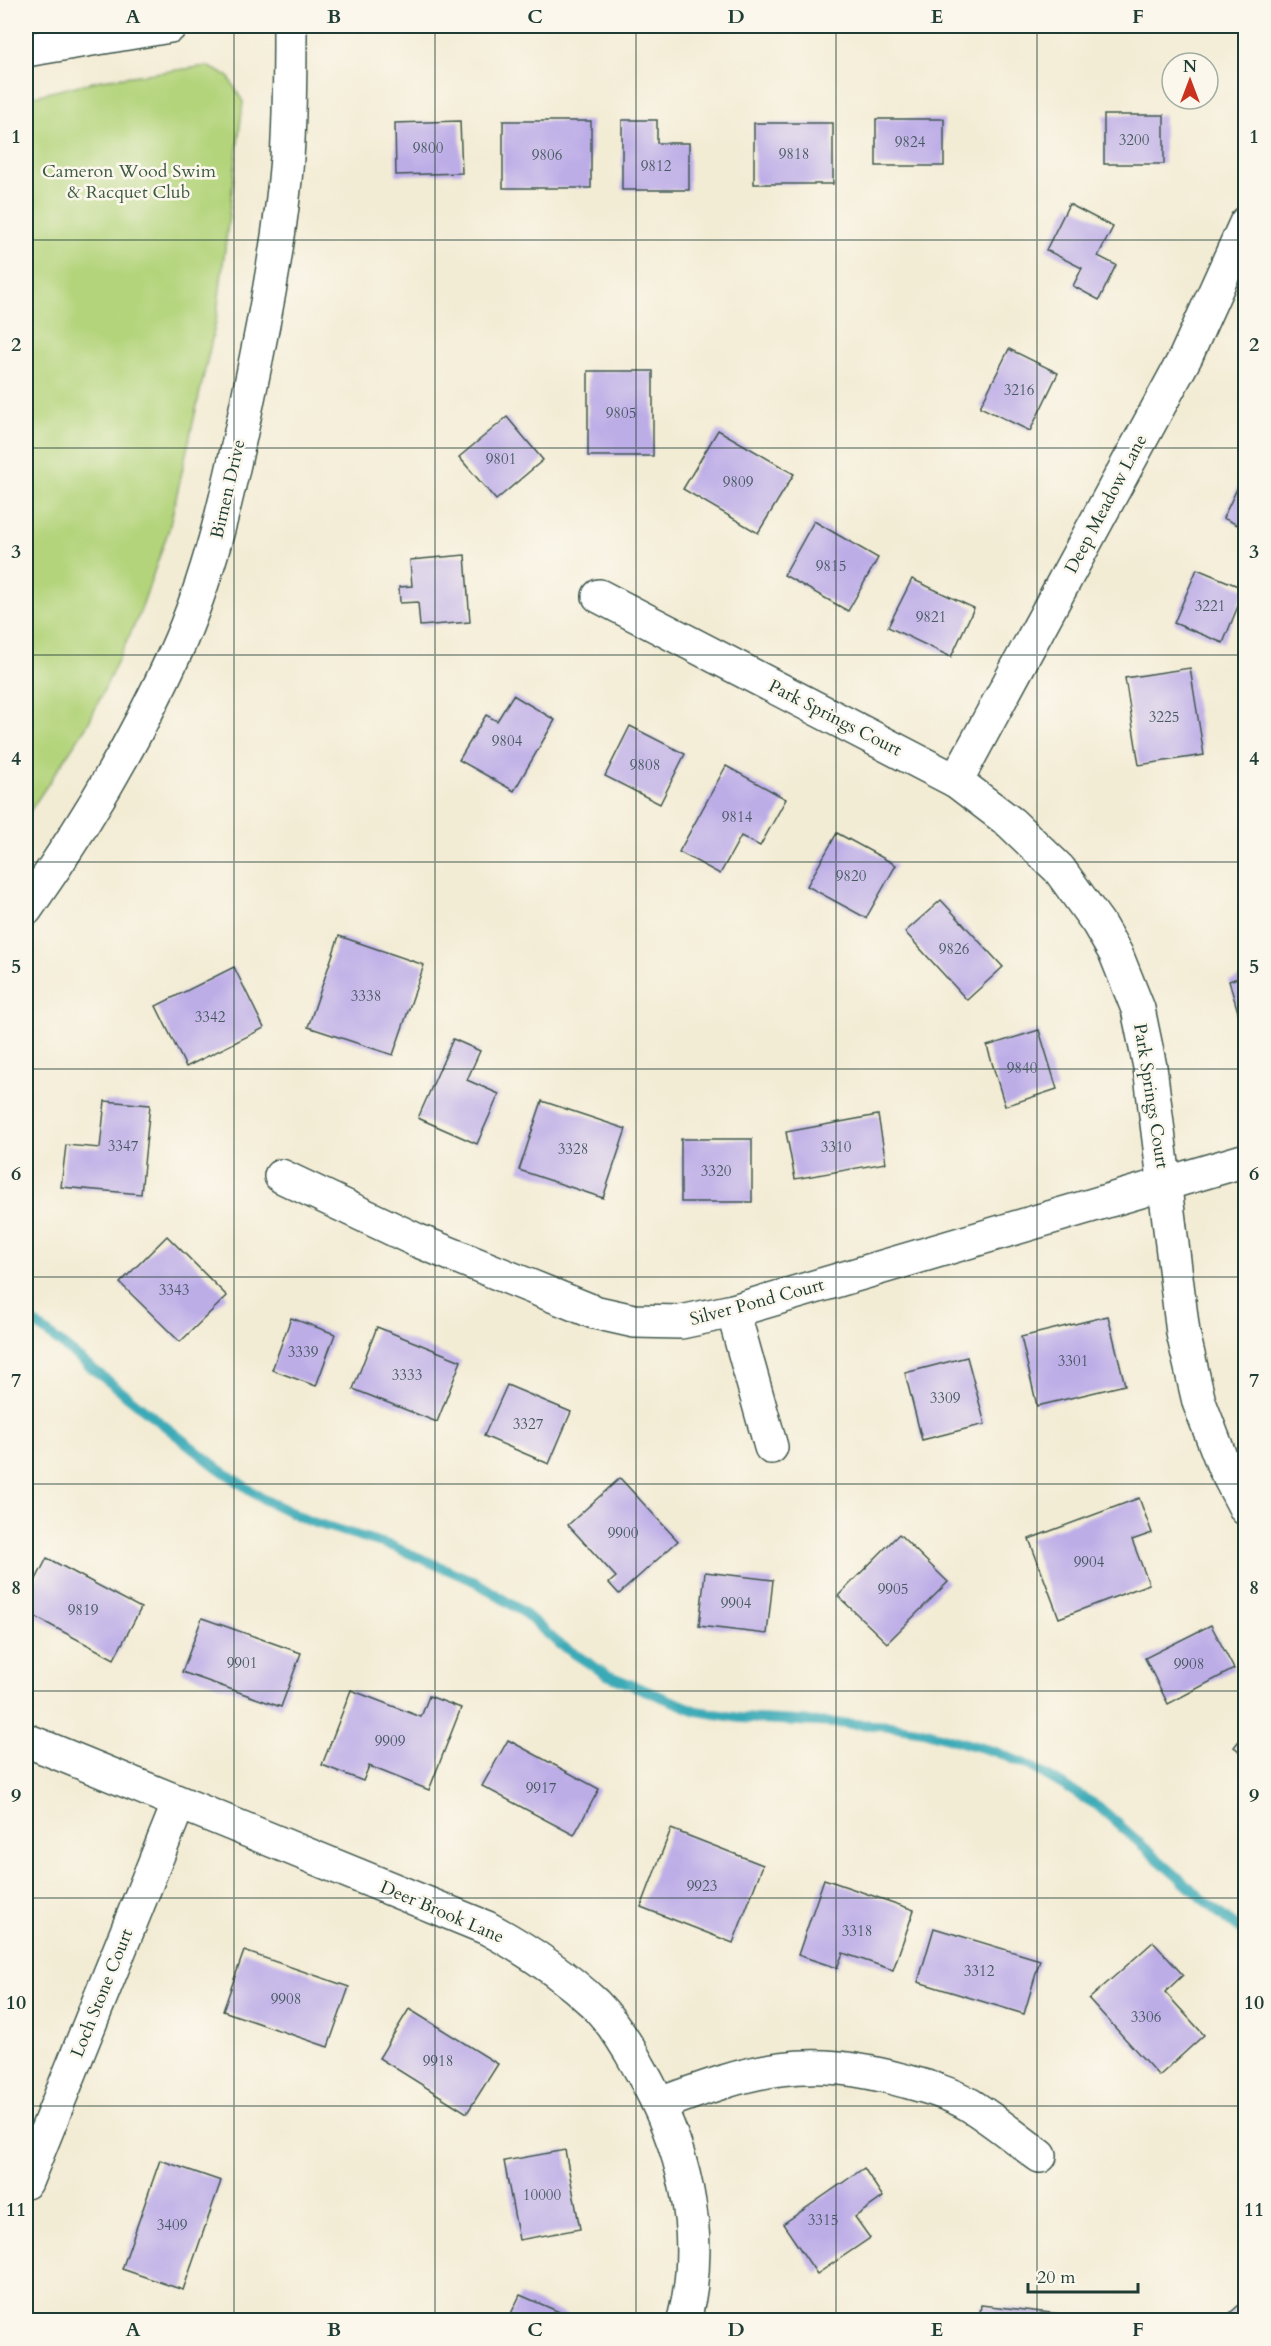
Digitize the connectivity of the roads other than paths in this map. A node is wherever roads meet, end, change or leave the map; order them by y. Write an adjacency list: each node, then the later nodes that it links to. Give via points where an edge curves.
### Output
1 (170, 26): 3 (street)
2 (290, 26): 7 (street, Birnen Drive, via 287,159 263,326 227,501 212,552 176,651 130,746)
3 (26, 50)
4 (1245, 223): 6 (street, Deep Meadow Lane, via 1186,356)
5 (600, 596): 6 (street, Park Springs Court)
6 (956, 781): 10 (street, Park Springs Court, via 1011,823 1059,869 1116,954 1138,1009 1148,1055)
7 (26, 909)
8 (1245, 1160): 10 (street, Silver Pond Court)
9 (281, 1176): 11 (street, Silver Pond Court, via 416,1240 594,1312 634,1321 681,1322)
10 (1165, 1185): 11 (street, Silver Pond Court); 13 (street, Park Springs Court, via 1183,1333 1199,1402)
11 (733, 1311): 12 (street)
12 (771, 1448)
13 (1245, 1509)
14 (26, 1740): 15 (street, Deer Brook Lane)
15 (178, 1804): 16 (street, Deer Brook Lane, via 487,1928 515,1943 566,1978 597,2006 623,2040); 18 (street, Loch Stone Court)
16 (660, 2104): 17 (street, via 733,2077 785,2067 874,2072 934,2089 968,2104); 19 (street, Deer Brook Lane, via 683,2165 691,2221 692,2256)
17 (1040, 2156)
18 (26, 2182)
19 (684, 2320)

